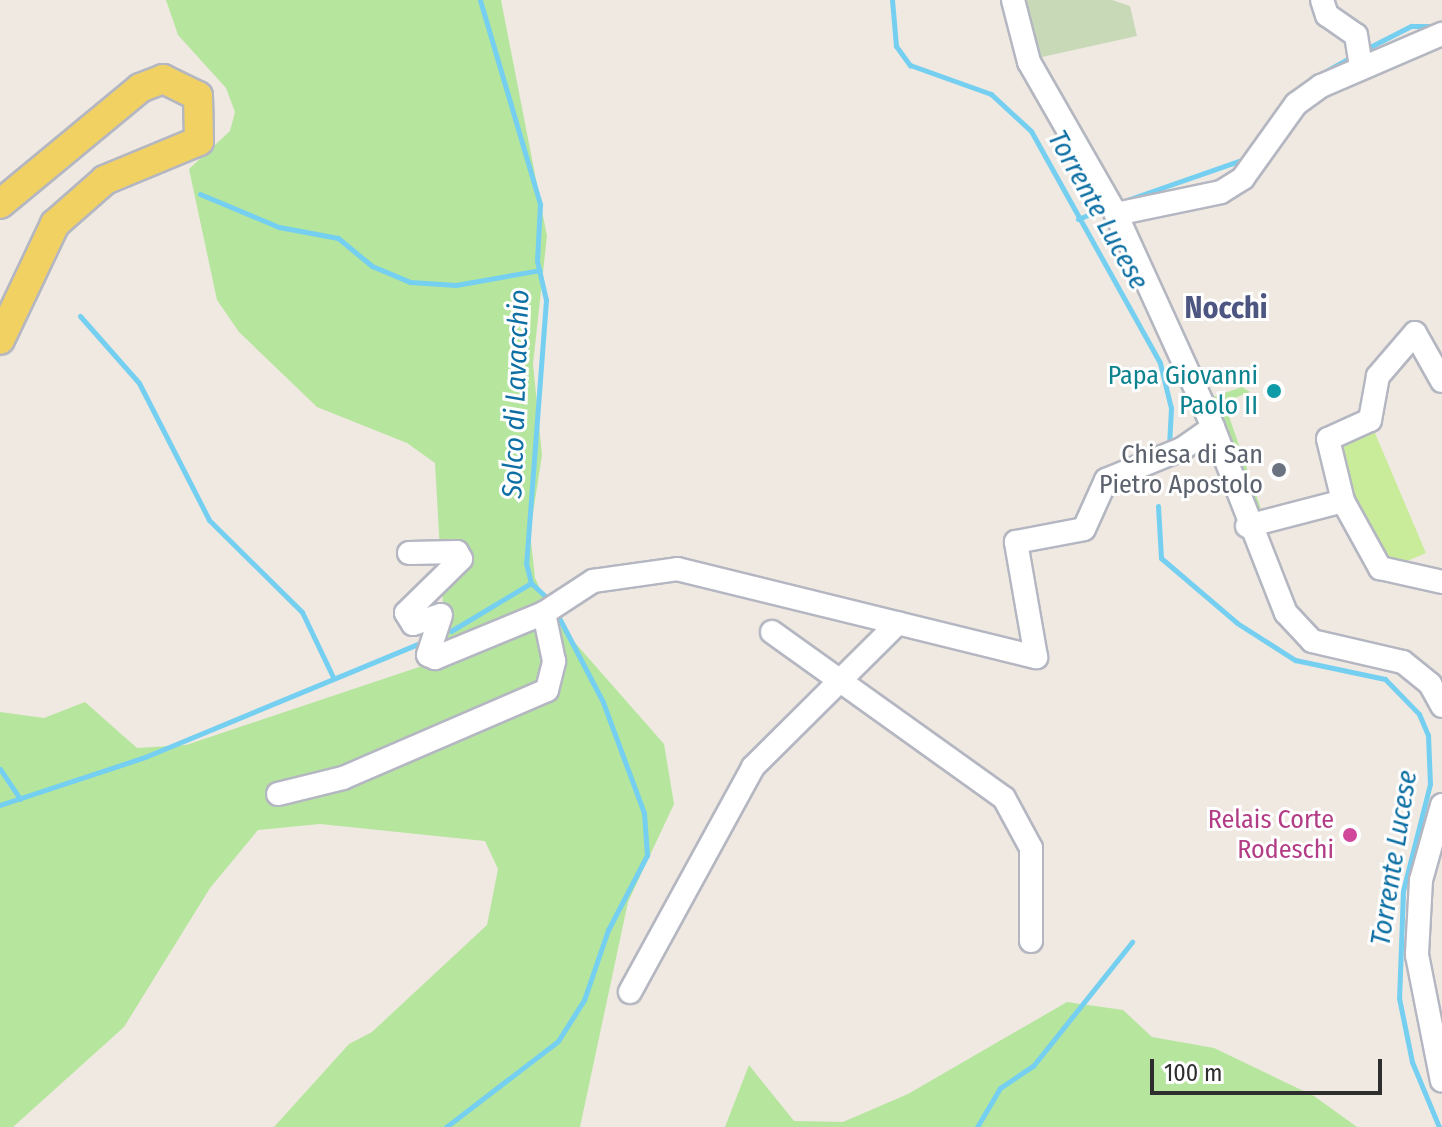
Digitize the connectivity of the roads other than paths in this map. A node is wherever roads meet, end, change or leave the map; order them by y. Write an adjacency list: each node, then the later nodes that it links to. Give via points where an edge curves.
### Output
1 (1013, 0): 6 (street, via 1029,62)
2 (1322, 0): 4 (street, via 1327,15 1356,35)
3 (1442, 34): 4 (street)
4 (1361, 66): 6 (street, via 1296,104 1243,178 1221,192)
5 (0, 204): 7 (main road, via 140,88 163,79 198,96 199,141 105,180 55,224)
6 (1116, 214): 9 (street)
7 (0, 340)
8 (1442, 381): 10 (street, via 1415,333 1378,376 1370,420 1328,439)
9 (1213, 427): 11 (street); 15 (street, via 1182,449 1106,480 1084,529 1016,542 1036,657)
10 (1343, 501): 11 (street); 13 (street, via 1380,568)
11 (1247, 526): 18 (street, via 1299,634 1403,662 1430,684)
12 (409, 553): 14 (street, via 457,552 461,559 407,610 413,624 441,615 428,655)
13 (1442, 582)
14 (544, 613): 15 (street, via 593,581 677,569); 19 (street, via 554,661 547,690 343,778)
15 (898, 623): 17 (street)
16 (772, 632): 17 (street)
17 (841, 676): 21 (street, via 1004,798 1021,819 1035,875); 22 (street, via 737,790)
18 (1442, 706)
19 (278, 794)
20 (1442, 805): 23 (street, via 1421,880 1417,955)
21 (1031, 941)
22 (630, 992)
23 (1442, 1081)

